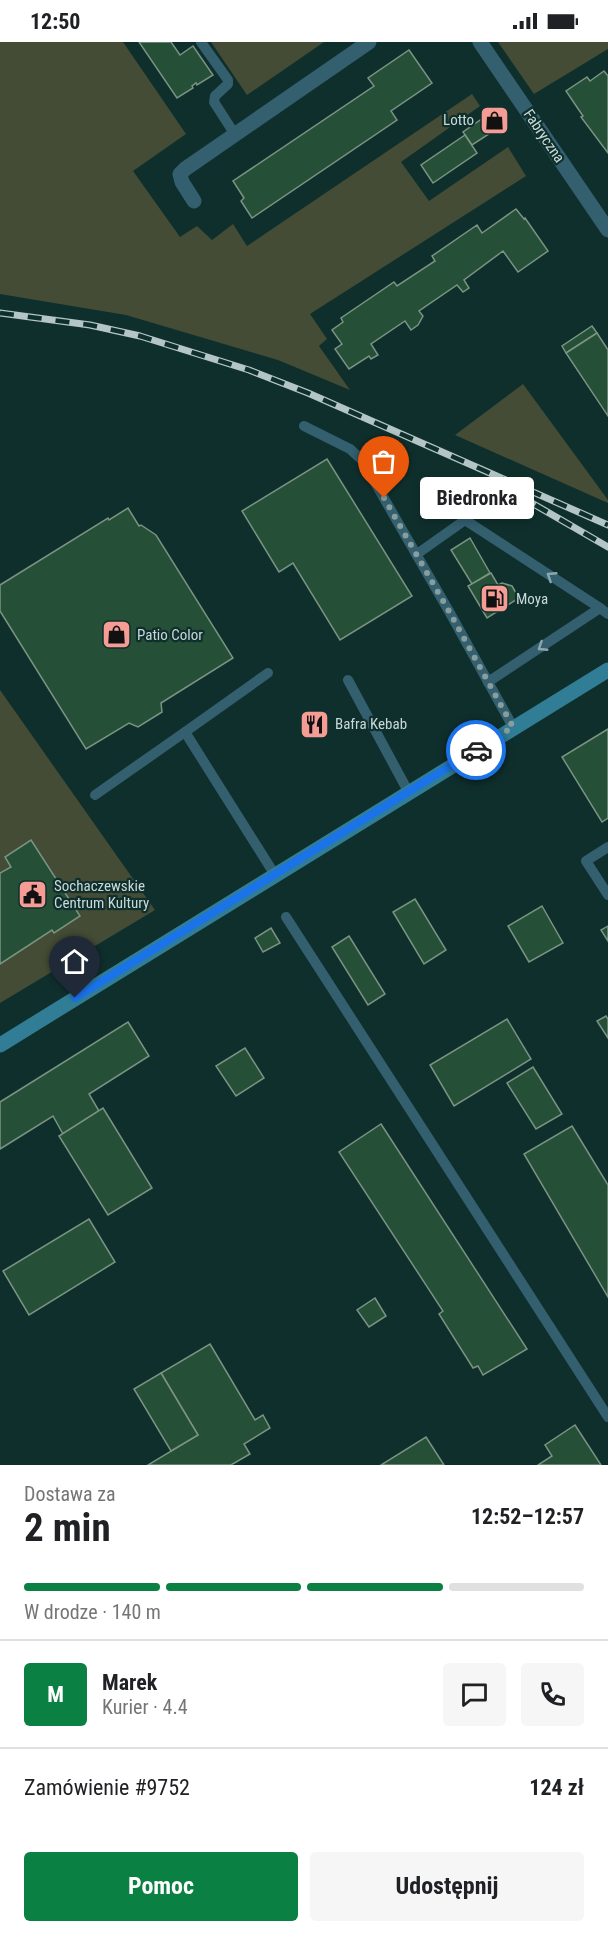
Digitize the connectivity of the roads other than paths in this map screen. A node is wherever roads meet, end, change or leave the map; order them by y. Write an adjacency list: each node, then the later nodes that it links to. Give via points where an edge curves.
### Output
1 (201, 42): 4 (lane, via 228,80 214,102)
2 (369, 42): 4 (street)
3 (480, 42): 6 (street, Fabryczna)
4 (234, 133): 5 (street, via 180,174)
5 (194, 201)
6 (608, 230)
7 (304, 426): 8 (lane, via 357,454)
8 (417, 554): 9 (lane, one-way to 8, via 465,520); 13 (lane)
9 (604, 611): 13 (lane, one-way to 13)
10 (608, 670): 14 (main road)
11 (268, 674): 15 (lane)
12 (348, 680): 16 (lane)
13 (488, 682): 14 (lane)
14 (513, 727): 16 (main road)
15 (185, 732): 17 (lane); 19 (lane)
16 (409, 792): 19 (main road)
17 (95, 795)
18 (608, 847): 20 (lane, via 586,861)
19 (275, 875): 22 (main road)
20 (608, 896)
21 (286, 917): 23 (lane)
22 (0, 1045)
23 (608, 1417)

